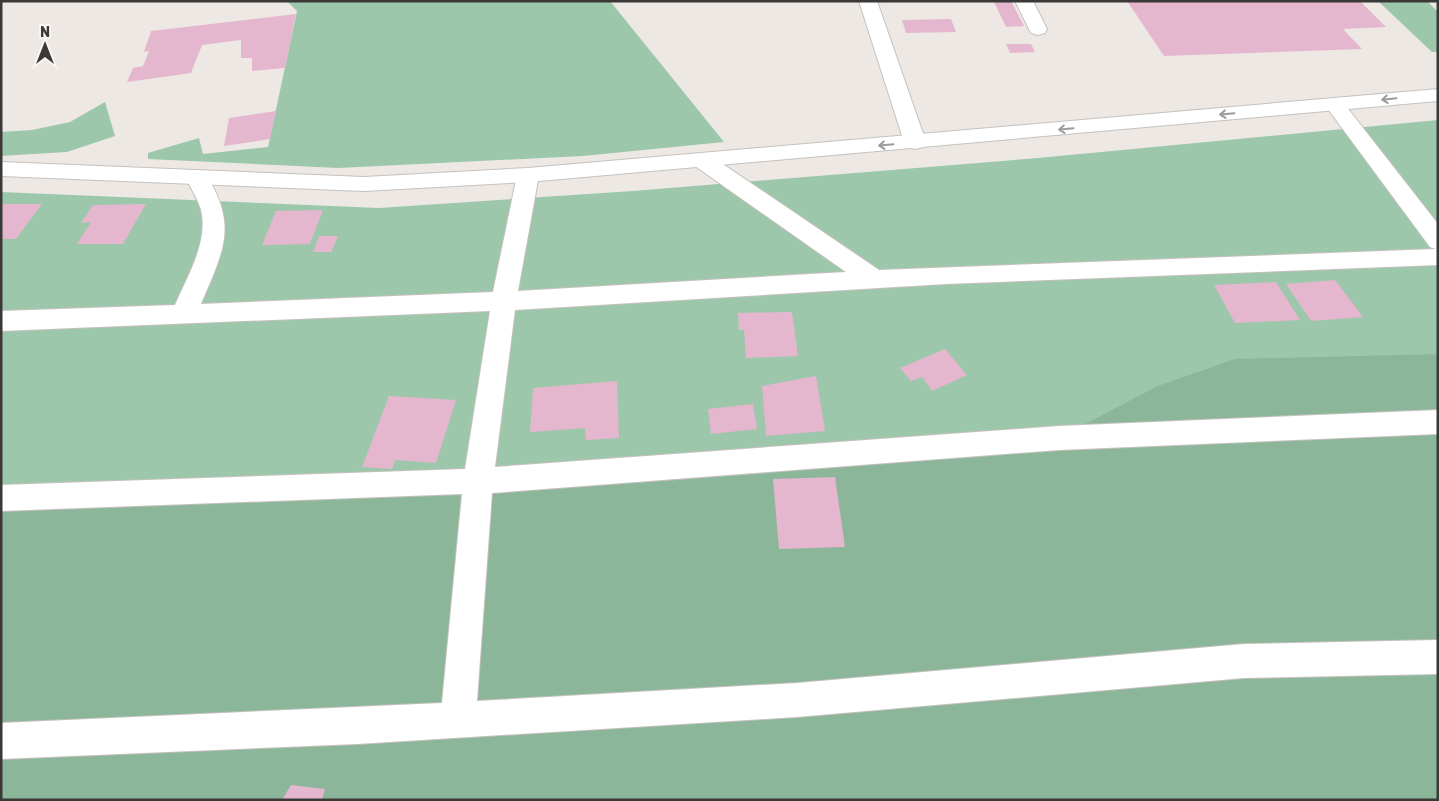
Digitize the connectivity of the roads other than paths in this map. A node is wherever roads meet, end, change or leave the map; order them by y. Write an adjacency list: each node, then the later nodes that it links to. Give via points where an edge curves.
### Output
1 (868, 1): 7 (street)
2 (1024, 1): 3 (street)
3 (1038, 29)
4 (1438, 94): 5 (street, one-way to 5)
5 (1340, 112): 6 (street); 7 (street, one-way to 7); 10 (street); 14 (street)
6 (1438, 112)
7 (915, 142): 8 (street, one-way to 8)
8 (704, 160): 10 (street); 12 (street)
9 (1, 169): 13 (street)
10 (723, 174): 12 (street); 16 (street)
11 (1, 183): 13 (street)
12 (526, 183): 13 (street, via 348,199); 17 (street)
13 (200, 186): 18 (street, via 213,212 214,233)
14 (1438, 241)
15 (1438, 257): 16 (street)
16 (874, 279): 17 (street)
17 (504, 301): 18 (street); 21 (street)
18 (184, 314): 19 (street)
19 (1, 321)
20 (1438, 422): 21 (street, via 1059,438)
21 (478, 481): 22 (street); 24 (street)
22 (1, 498)
23 (1438, 656): 24 (street, via 1244,661 807,699)
24 (458, 720): 25 (street)
25 (1, 741)

